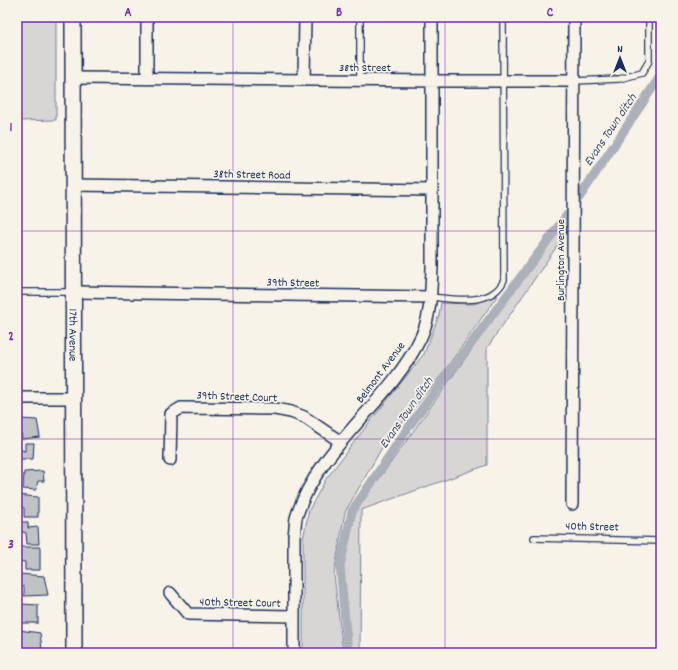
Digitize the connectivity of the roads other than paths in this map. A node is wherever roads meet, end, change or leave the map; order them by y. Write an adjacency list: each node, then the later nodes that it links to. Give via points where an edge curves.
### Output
1 (73, 17): 9 (main road, 17th Avenue)
2 (147, 17): 10 (street)
3 (305, 17): 11 (street)
4 (360, 17): 12 (lane)
5 (432, 17): 14 (street, Belmont Avenue)
6 (503, 17): 15 (lane)
7 (574, 17): 13 (street, Burlington Avenue)
8 (649, 17): 13 (lane, 38th Street, via 649,61 642,73 626,78)
9 (73, 78): 10 (street, 38th Street); 16 (main road, 17th Avenue)
10 (147, 79): 11 (street, 38th Street)
11 (304, 80): 12 (street, 38th Street)
12 (360, 80): 14 (street, 38th Street)
13 (574, 80): 15 (street, 38th Street); 25 (street, Burlington Avenue)
14 (432, 81): 15 (street, 38th Street); 17 (street, Belmont Avenue)
15 (503, 81): 20 (lane, 39th Street, via 504,280 497,291 478,299)
16 (72, 185): 17 (street, 38th Street Road); 19 (main road, 17th Avenue)
17 (432, 190): 20 (street, Belmont Avenue)
18 (17, 292): 19 (lane)
19 (73, 292): 20 (street, 39th Street); 22 (main road, 17th Avenue)
20 (431, 297): 23 (street, Belmont Avenue, via 426,322 409,359)
21 (17, 398): 22 (street)
22 (73, 398): 30 (main road, 17th Avenue)
23 (341, 442): 24 (street, 39th Street Court, via 304,417 291,412 275,409 180,408 171,414); 29 (street, Belmont Avenue, via 303,499 296,520)
24 (170, 460)
25 (572, 504)
26 (534, 538): 27 (lane, 40th Street)
27 (661, 540)
28 (170, 593): 29 (street, 40th Street Court, via 188,614)
29 (294, 616): 31 (street, Belmont Avenue)
30 (74, 653)
31 (294, 653)

